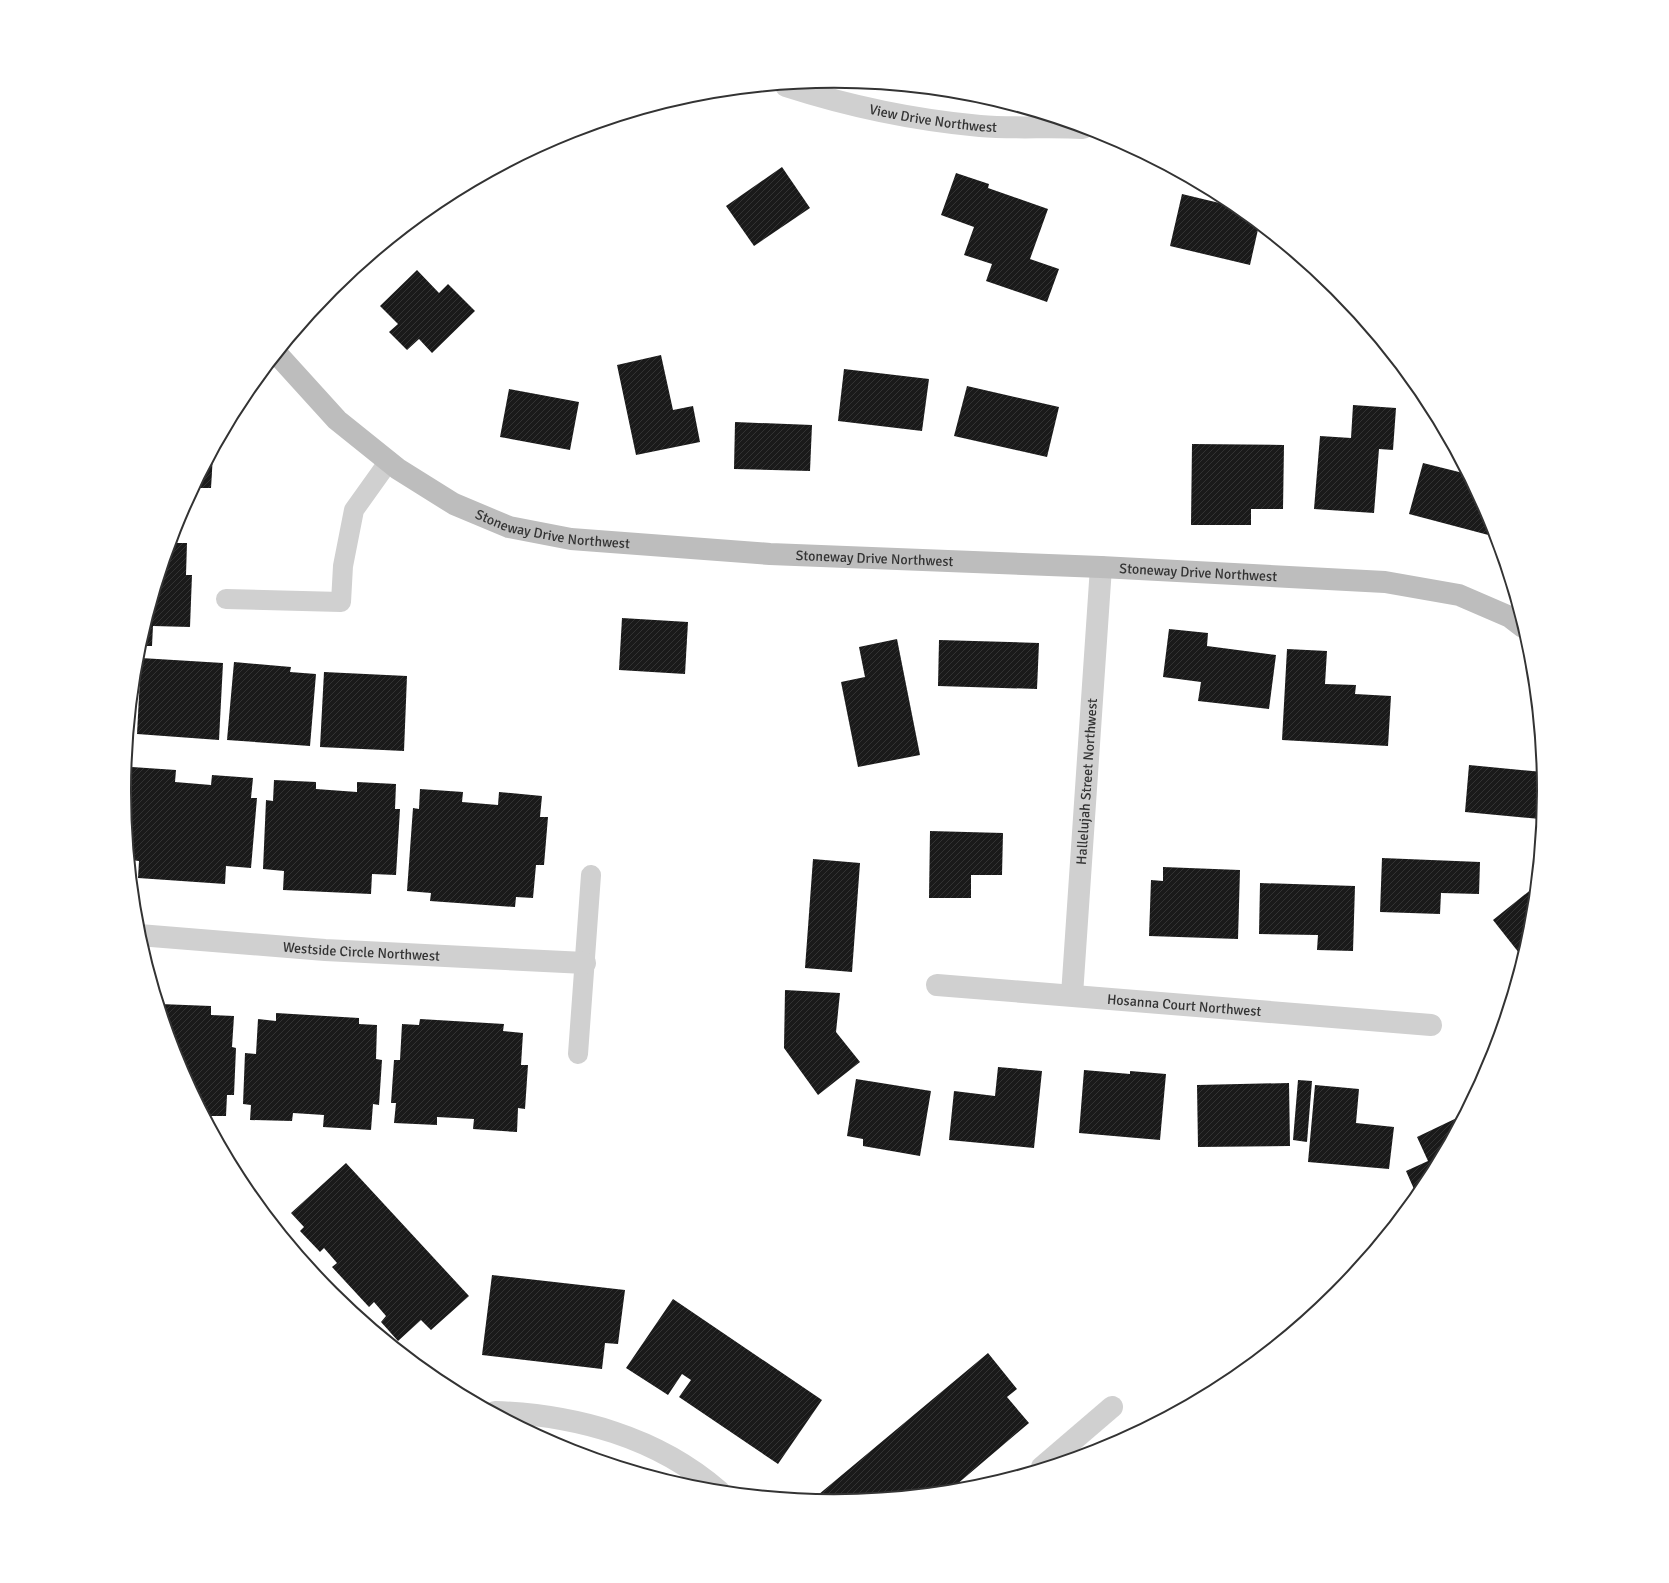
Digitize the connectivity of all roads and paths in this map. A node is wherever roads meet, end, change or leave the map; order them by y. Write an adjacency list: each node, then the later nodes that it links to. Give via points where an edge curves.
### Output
1 (798, 90): 2 (street, View Drive Northwest, via 890,113 980,126)
2 (1068, 128)
3 (280, 358): 4 (street, Stoneway Drive Northwest, via 337,420)
4 (389, 461): 5 (street, Stoneway Drive Northwest, via 398,469 461,506 509,527 572,539 770,554); 6 (lane, via 354,510 343,566 341,602)
5 (1101, 567): 7 (street, Stoneway Drive Northwest, via 1385,582 1459,595); 12 (street, Hallelujah Street Northwest)
6 (226, 599)
7 (1517, 622)
8 (591, 875): 10 (lane)
9 (146, 936): 10 (street, Westside Circle Northwest, via 325,950)
10 (585, 963): 14 (lane)
11 (937, 985): 12 (street, Hosanna Court Northwest)
12 (1072, 995): 13 (street, Hosanna Court Northwest)
13 (1431, 1025)
14 (578, 1054)
15 (1112, 1407): 17 (street)
16 (504, 1412): 18 (street, via 530,1413 586,1423 648,1445)
17 (1048, 1462)
18 (710, 1483)

